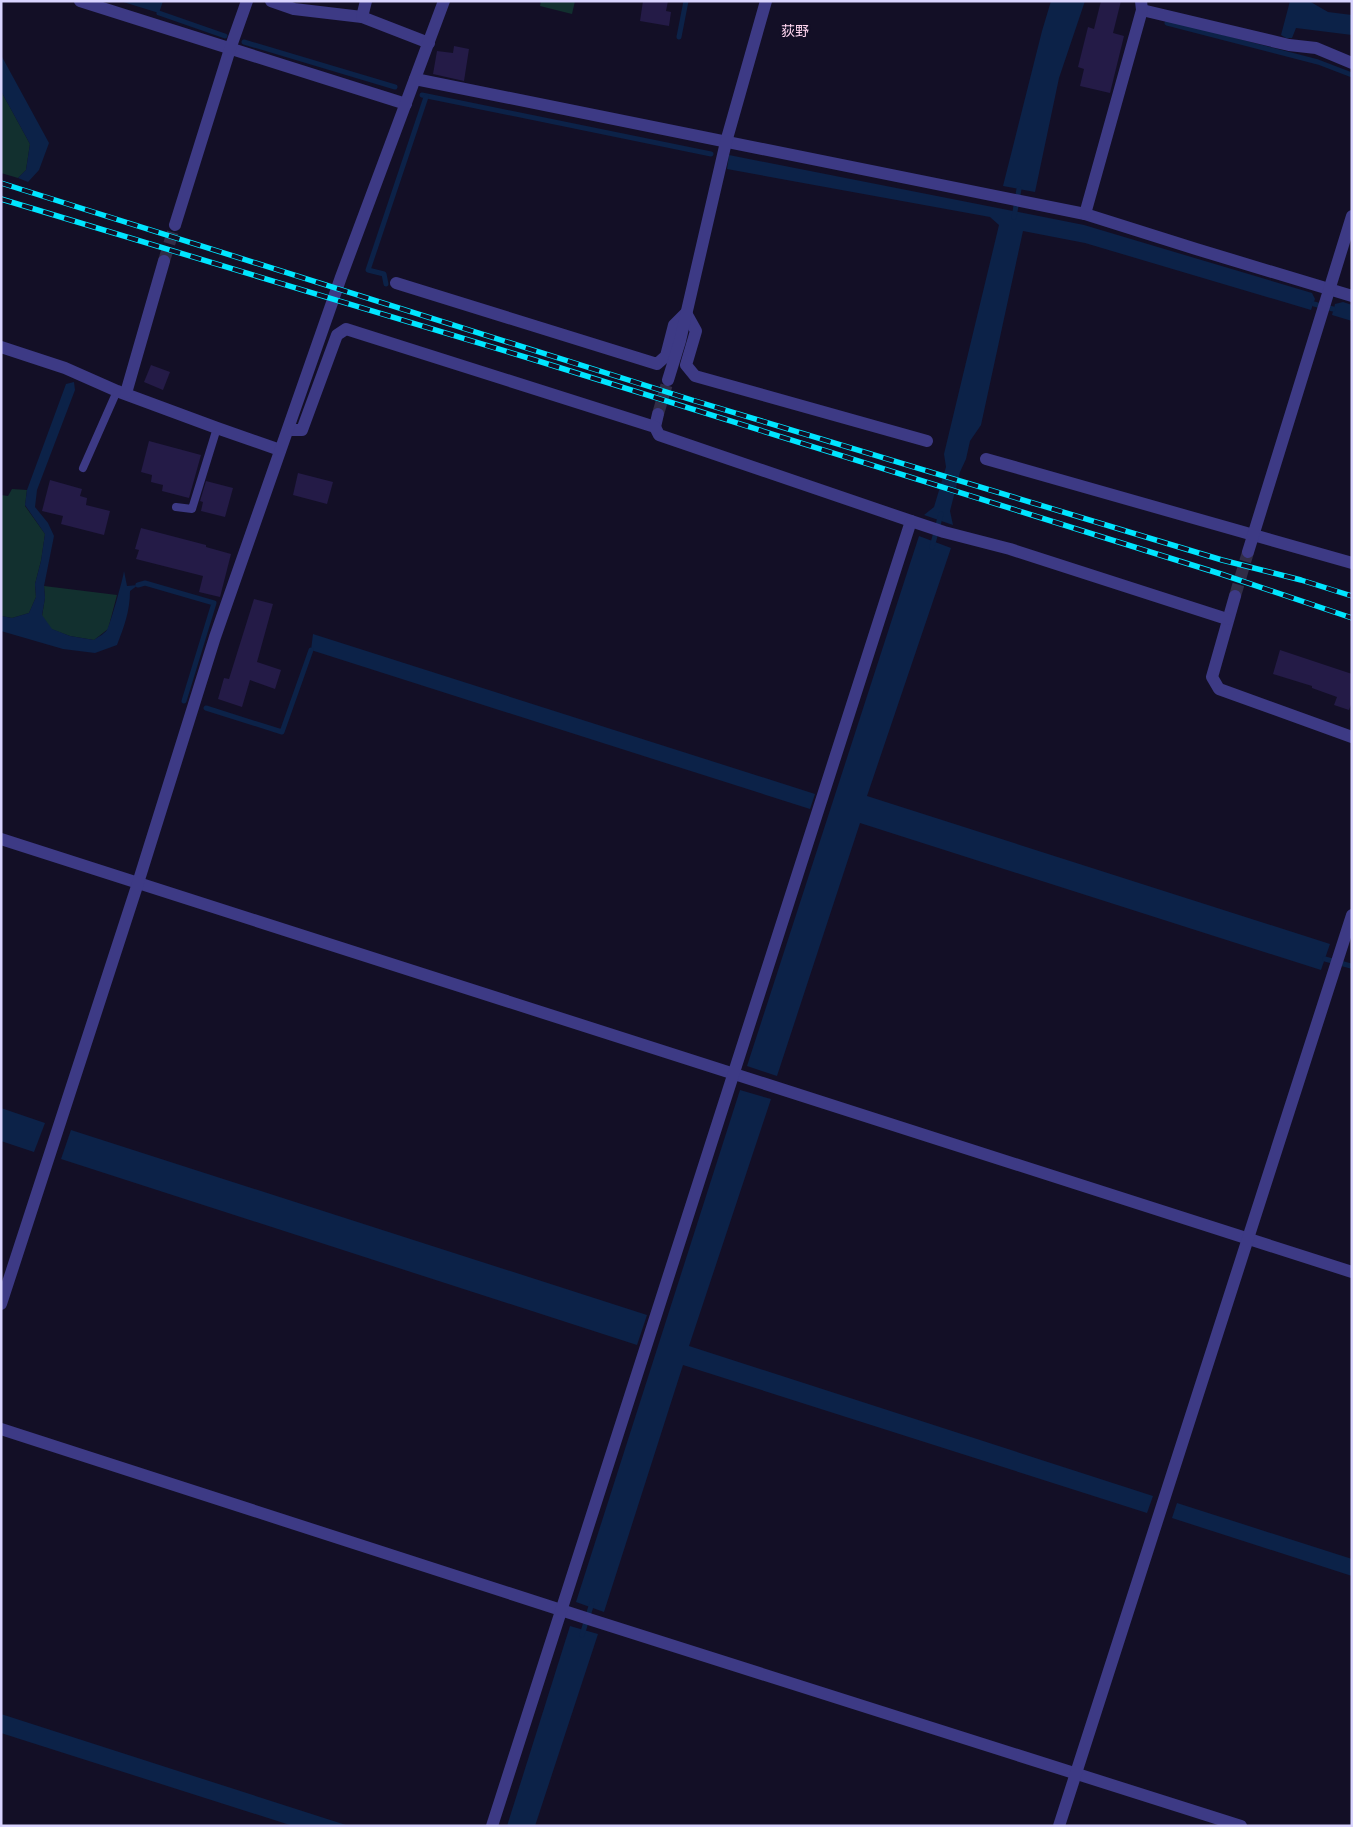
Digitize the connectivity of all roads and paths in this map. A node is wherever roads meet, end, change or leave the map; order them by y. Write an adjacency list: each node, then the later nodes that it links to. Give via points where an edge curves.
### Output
1 (80, 1): 10 (street)
2 (247, 1): 10 (street)
3 (271, 1): 8 (street, via 294,9)
4 (366, 1): 8 (street)
5 (444, 1): 9 (street)
6 (766, 1): 14 (street)
7 (1141, 6): 11 (street, via 1289,45 1316,48); 15 (street)
8 (362, 17): 9 (street)
9 (429, 44): 12 (street)
10 (230, 49): 13 (street); 17 (street)
11 (1352, 63)
12 (415, 79): 13 (street); 14 (street)
13 (406, 104): 29 (street)
14 (726, 142): 15 (street); 22 (street)
15 (1084, 214): 21 (street)
16 (1352, 216): 21 (street)
17 (175, 225)
18 (164, 261): 25 (street)
19 (396, 282): 22 (street, via 658,364 666,356 674,325)
20 (1352, 296): 21 (street)
21 (1325, 301): 36 (street)
22 (686, 313): 24 (street); 30 (street, via 696,331 686,365 695,376)
23 (1, 347): 25 (street, via 65,368)
24 (668, 380)
25 (121, 392): 28 (street); 33 (lane)
26 (658, 414): 27 (street)
27 (654, 427): 29 (street, via 346,329 337,335 302,430); 35 (street, via 660,435)
28 (217, 428): 31 (street); 34 (lane, via 192,509)
29 (288, 430): 31 (street)
30 (927, 441)
31 (280, 450): 43 (street, via 215,637)
32 (986, 459): 36 (street)
33 (83, 468)
34 (176, 507)
35 (911, 521): 40 (street, via 1010,549); 46 (street)
36 (1253, 536): 37 (street); 38 (street)
37 (1248, 552)
38 (1352, 563)
39 (1235, 596): 40 (street)
40 (1227, 619): 41 (street, via 1212,678 1219,689)
41 (1352, 737)
42 (1, 839): 43 (street)
43 (138, 882): 46 (street); 49 (street)
44 (1352, 915): 45 (street)
45 (1348, 938): 47 (street, via 1334,970)
46 (733, 1075): 47 (street); 51 (street)
47 (1247, 1238): 48 (street); 52 (street)
48 (1352, 1272)
49 (1, 1304)
50 (1, 1428): 51 (street)
51 (561, 1610): 52 (street); 53 (street)
52 (1077, 1773): 54 (street); 55 (street)
53 (492, 1826)
54 (1060, 1826)
55 (1241, 1826)

